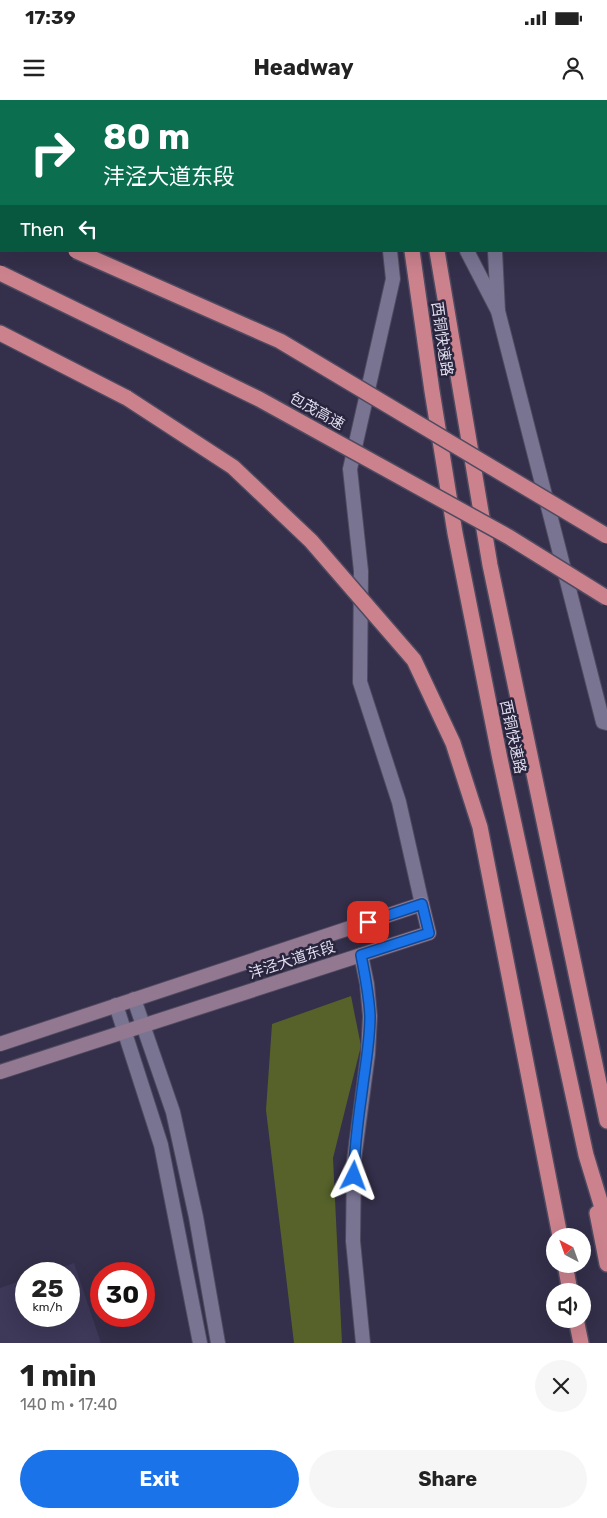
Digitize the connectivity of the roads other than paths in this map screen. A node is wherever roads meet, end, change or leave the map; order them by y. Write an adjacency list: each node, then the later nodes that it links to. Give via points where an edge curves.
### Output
1 (78, 252): 10 (highway, bridge, via 280,341)
2 (390, 252): 13 (street, via 393,279 350,469 361,571 360,682 399,802)
3 (412, 252): 22 (highway, 西铜快速路, via 455,533 500,760)
4 (437, 252): 21 (highway, 西铜快速路, via 490,565)
5 (468, 252): 8 (street)
6 (495, 252): 8 (street)
7 (0, 273): 11 (highway, 包茂高速, bridge, via 259,399 508,537)
8 (498, 311): 12 (street, via 603,722)
9 (0, 334): 24 (highway, bridge, via 127,398 233,467 311,541 414,660 453,743 480,827)
10 (607, 536)
11 (607, 598)
12 (607, 723)
13 (422, 904): 14 (main road, 沣泾大道东段, via 429,933); 15 (main road, 沣泾大道东段)
14 (361, 955): 17 (main road, 沣泾大道东段); 29 (street, via 370,1016 354,1160 353,1241)
15 (134, 998): 16 (main road, 沣泾大道东段); 17 (street)
16 (116, 1004): 18 (street); 19 (main road, 沣泾大道东段)
17 (143, 1025): 18 (main road, 沣泾大道东段); 28 (street, via 173,1112)
18 (125, 1031): 20 (main road, 沣泾大道东段); 27 (street, via 161,1145)
19 (0, 1044)
20 (0, 1072)
21 (607, 1121)
22 (586, 1155): 23 (highway, 西铜快速路); 25 (highway)
23 (607, 1224)
24 (558, 1228)
25 (607, 1264)
26 (578, 1328): 30 (highway)
27 (200, 1343)
28 (218, 1343)
29 (363, 1343)
30 (581, 1343)

